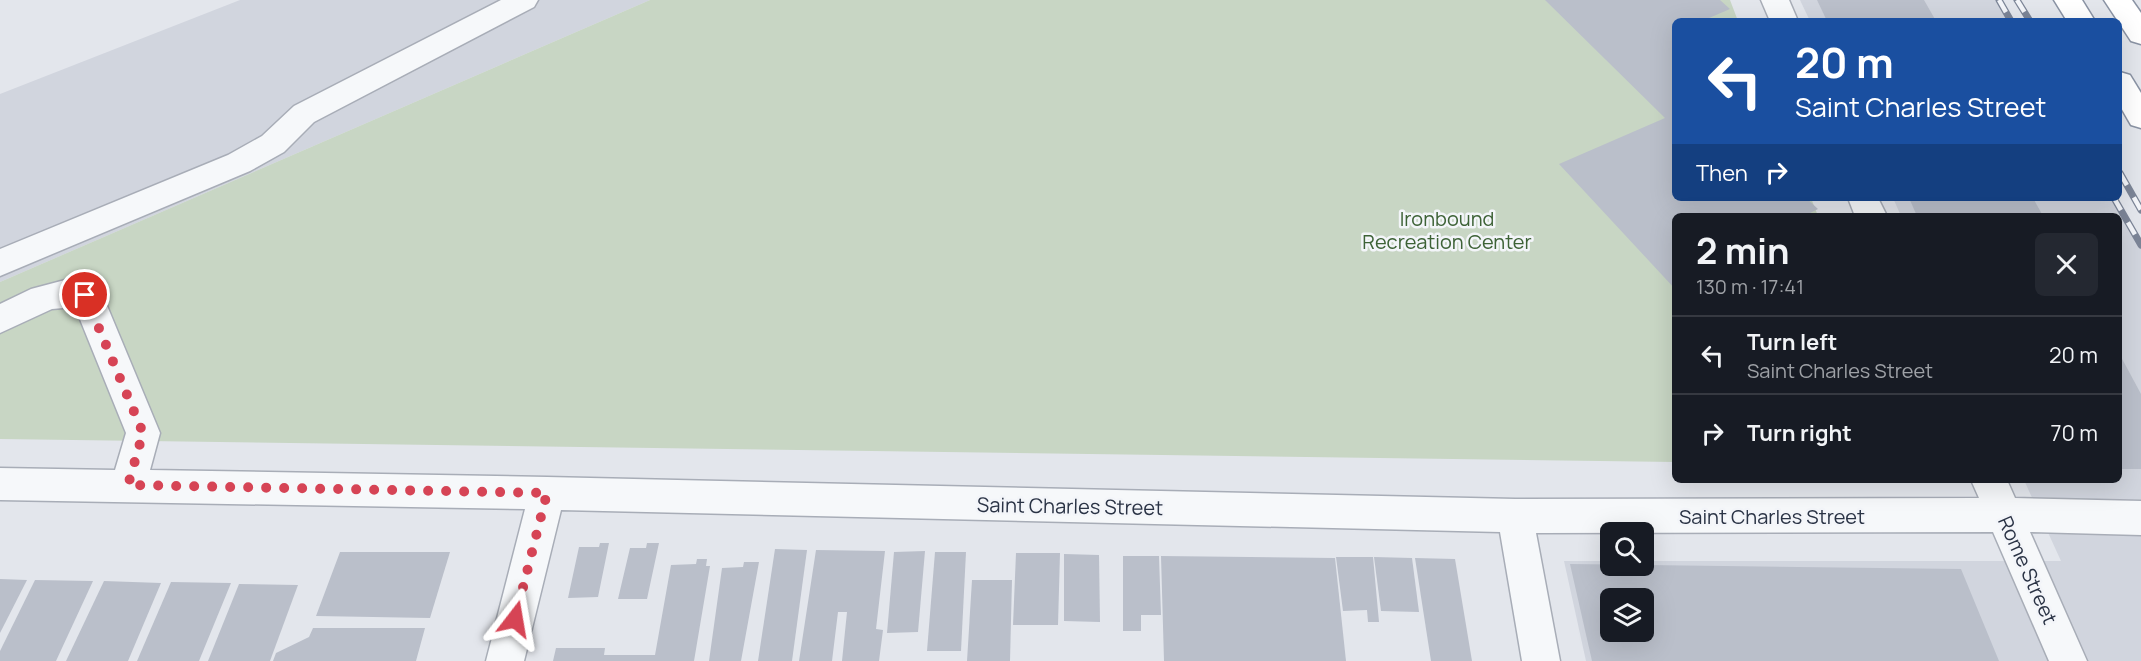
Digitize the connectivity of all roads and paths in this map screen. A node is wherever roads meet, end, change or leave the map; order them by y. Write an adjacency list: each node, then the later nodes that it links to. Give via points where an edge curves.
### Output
1 (524, 0): 10 (street, via 304,114 273,144 239,163)
2 (1774, 0): 5 (street)
3 (2068, 0): 6 (highway)
4 (2118, 0): 7 (highway)
5 (1783, 18)
6 (2079, 18)
7 (2141, 34)
8 (2122, 86): 9 (highway)
9 (2141, 117)
10 (0, 263)
11 (0, 319): 14 (street, via 59,294 78,292 87,296 143,433)
12 (1990, 483): 16 (street, Rome Street)
13 (0, 484): 14 (street, Saint Charles Street)
14 (128, 485): 15 (street, Saint Charles Street)
15 (547, 493): 17 (street, Saint Charles Street); 19 (street)
16 (2004, 515): 17 (street, Saint Charles Street); 18 (street, Saint Charles Street); 21 (street, Rome Street)
17 (1515, 516): 20 (street)
18 (2141, 518)
19 (505, 661)
20 (1541, 661)
21 (2068, 661)

